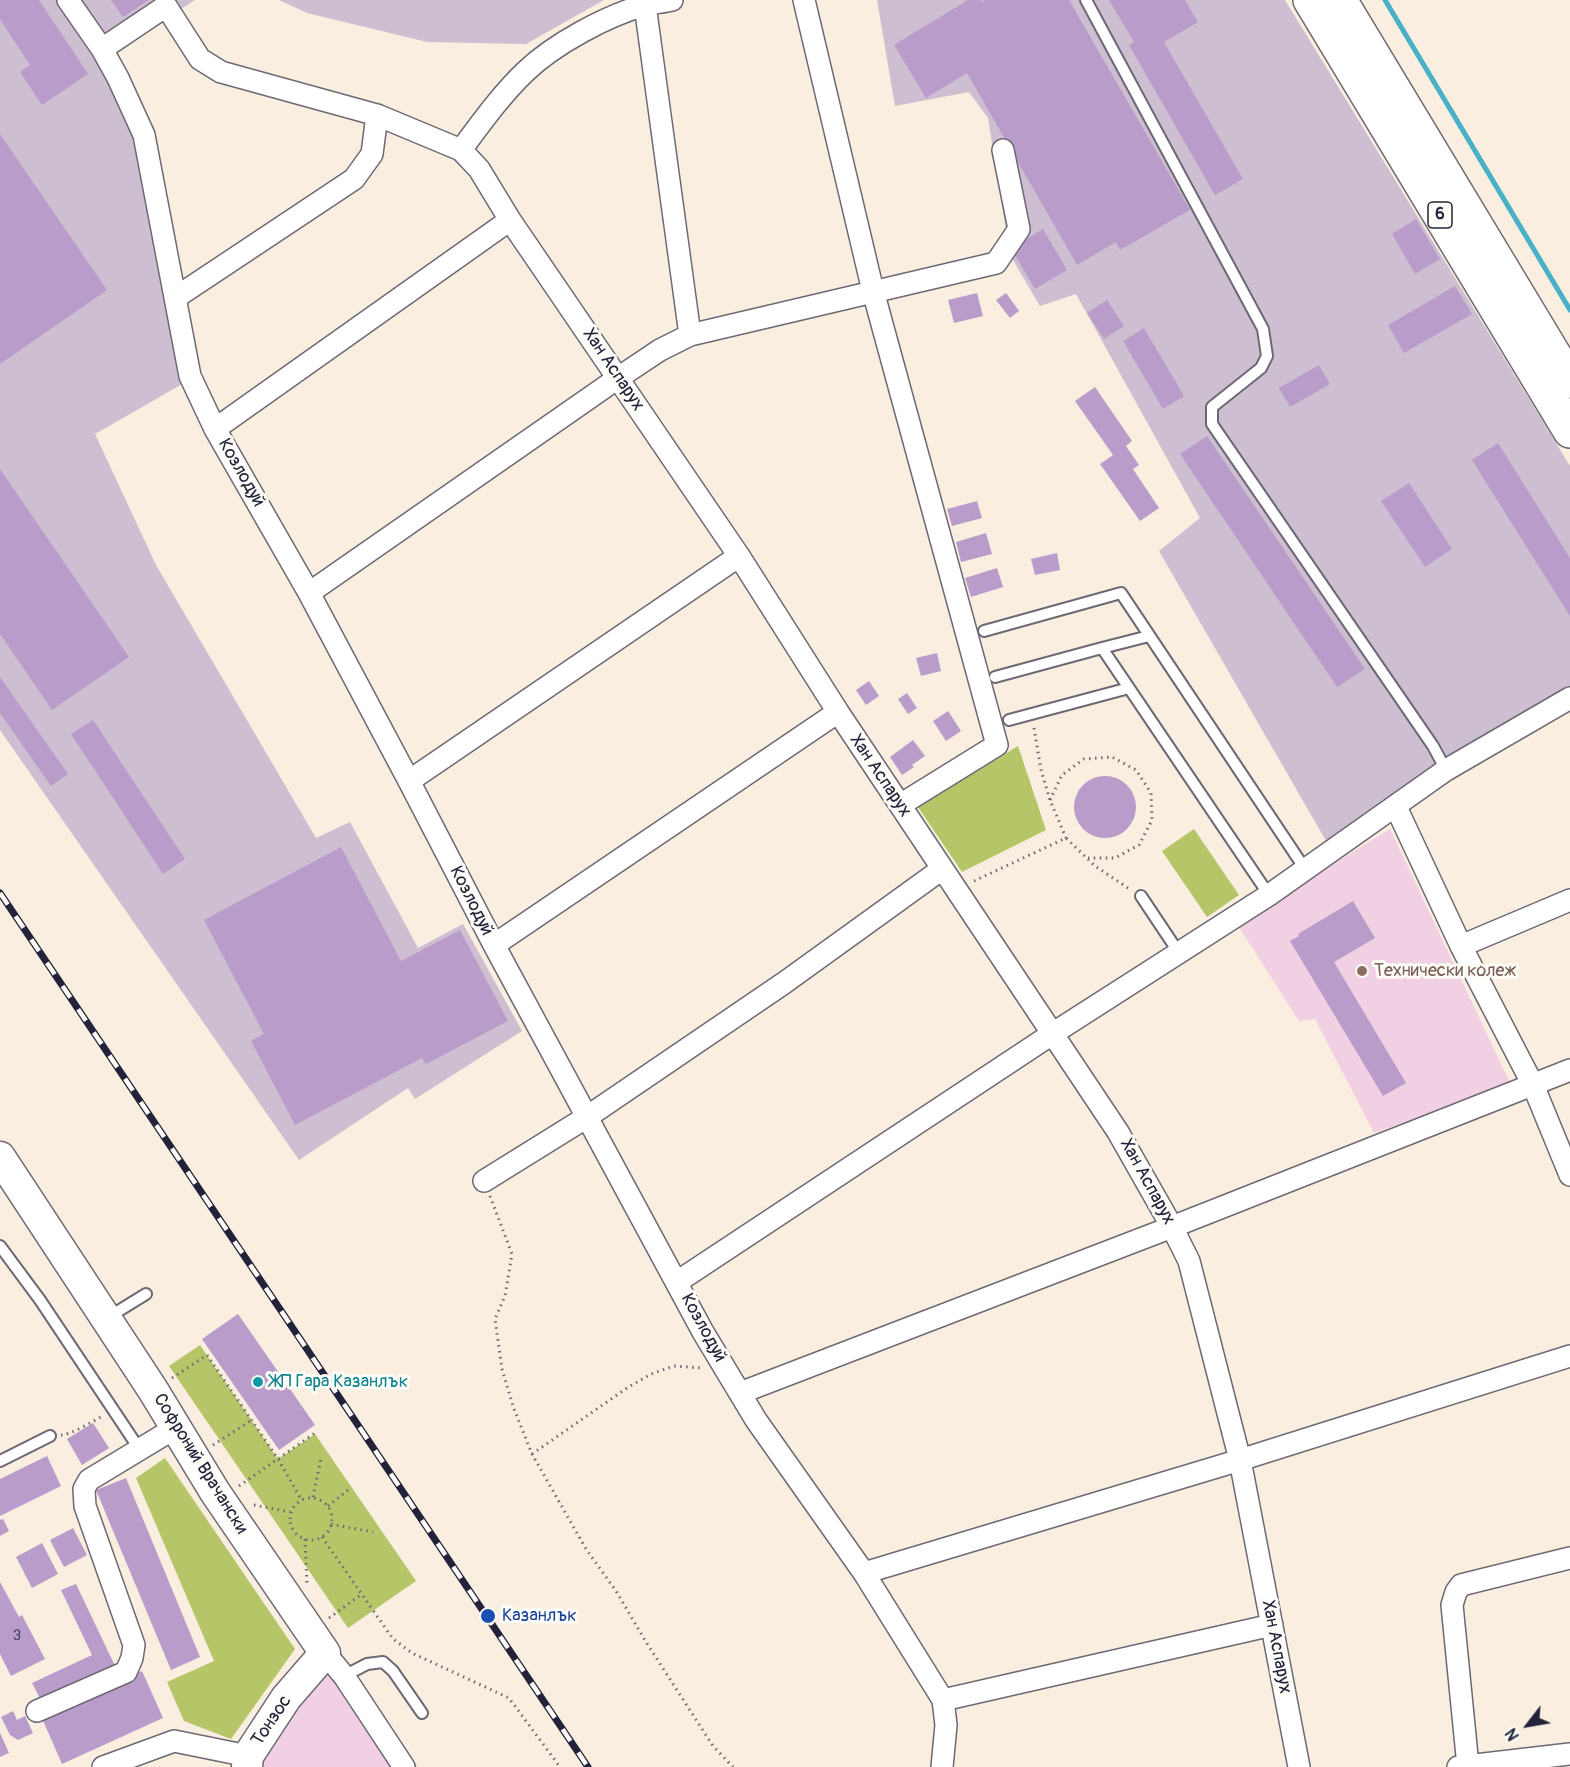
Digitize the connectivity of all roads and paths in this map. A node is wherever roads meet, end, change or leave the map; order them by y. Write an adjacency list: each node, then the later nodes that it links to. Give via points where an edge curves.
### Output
1 (68, 0): 9 (street, Козлодуй)
2 (672, 0): 8 (street)
3 (804, 0): 14 (street)
4 (1086, 0): 32 (lane, via 1263,329 1267,356 1261,369 1212,407 1212,424)
5 (1310, 0): 20 (highway, 6)
6 (1340, 0): 18 (highway, 6)
7 (171, 3): 9 (street); 10 (street, Хан Аспарух, via 200,59 221,72)
8 (645, 5): 11 (street, via 556,46 501,97); 16 (street)
9 (102, 49): 15 (street, Козлодуй, via 144,135)
10 (377, 115): 11 (street, Хан Аспарух); 15 (street, via 372,154 354,179)
11 (461, 150): 13 (street, Хан Аспарух, via 479,170)
12 (1003, 150): 14 (street, via 1019,229 996,262)
13 (510, 220): 17 (street, Хан Аспарух); 19 (street)
14 (873, 291): 16 (street); 35 (street, via 997,745)
15 (175, 298): 19 (street, Козлодуй, via 190,376)
16 (690, 335): 17 (street)
17 (618, 378): 21 (street, Хан Аспарух); 22 (street)
18 (1570, 381)
19 (215, 429): 22 (street, Козлодуй)
20 (1570, 431)
21 (739, 556): 29 (street, Хан Аспарух); 33 (street)
22 (309, 593): 33 (street, Козлодуй)
23 (984, 631): 24 (lane, via 1120,593)
24 (1149, 636): 25 (lane); 40 (lane)
25 (1102, 648): 26 (lane); 27 (lane)
26 (995, 677)
27 (1128, 688): 30 (lane); 42 (lane)
28 (1570, 698): 32 (street)
29 (838, 712): 35 (street, Хан Аспарух); 45 (street)
30 (1031, 714): 31 (lane); 34 (path)
31 (1009, 720)
32 (1446, 770): 36 (street)
33 (409, 781): 45 (street, Козлодуй)
34 (1050, 800): 37 (path); 38 (path, via 1062,775 1084,759 1112,757 1136,770 1151,793 1152,820 1139,844 1115,858)
35 (900, 805): 39 (street, Хан Аспарух)
36 (1396, 807): 40 (street); 46 (street)
37 (1066, 838): 38 (path); 41 (path)
38 (1088, 858): 43 (path)
39 (942, 869): 41 (street, Хан Аспарух); 51 (street, via 784,983)
40 (1305, 869): 42 (street)
41 (956, 889): 48 (street, Хан Аспарух)
42 (1269, 895): 47 (street)
43 (1141, 896): 47 (lane)
44 (1570, 900): 46 (street)
45 (494, 945): 51 (street, Козлодуй)
46 (1461, 946): 50 (street)
47 (1179, 952): 48 (street)
48 (1052, 1034): 55 (street, Хан Аспарух, via 1119,1132); 57 (street)
49 (1570, 1070): 50 (street)
50 (1533, 1085): 53 (street); 55 (street)
51 (586, 1117): 54 (street); 57 (street, Козлодуй)
52 (0, 1157): 59 (street, Софроний Врачански)
53 (1570, 1175)
54 (484, 1181): 71 (path, via 512,1254 505,1296 495,1319 502,1368)
55 (1172, 1227): 63 (street); 75 (street, Хан Аспарух, via 1189,1261)
56 (0, 1246): 64 (lane)
57 (677, 1282): 63 (street, Козлодуй)
58 (146, 1294): 59 (lane)
59 (107, 1318): 62 (street, Софроний Врачански)
60 (1570, 1356): 75 (street)
61 (705, 1369): 71 (path, via 674,1366 651,1374)
62 (153, 1390): 65 (path, via 207,1355); 66 (street, Софроний Врачански)
63 (740, 1393): 86 (street, Козлодуй)
64 (115, 1413): 68 (path); 70 (lane)
65 (252, 1420): 72 (path); 73 (path)
66 (175, 1428): 70 (street); 72 (street, Софроний Врачански)
67 (315, 1434): 73 (path)
68 (67, 1435)
69 (50, 1436): 76 (lane)
70 (140, 1450): 92 (street, via 89,1480 84,1489 85,1506 134,1645 132,1658 126,1672)
71 (532, 1454): 100 (path, via 586,1549 713,1746)
72 (194, 1458): 79 (street, Софроний Врачански)
73 (278, 1459): 79 (path); 80 (path)
74 (321, 1459): 78 (path)
75 (1240, 1460): 86 (street); 88 (street, Хан Аспарух)
76 (0, 1461)
77 (348, 1491): 81 (path)
78 (313, 1497): 80 (path); 81 (path)
79 (220, 1499): 89 (street, Софроний Врачански)
80 (301, 1499): 84 (path, via 290,1512 294,1532 305,1539)
81 (328, 1506): 82 (path)
82 (331, 1524): 83 (path); 84 (path)
83 (373, 1532)
84 (322, 1537): 87 (path)
85 (1570, 1558): 96 (street, via 1461,1585 1456,1592 1452,1605)
86 (864, 1573): 91 (street, Козлодуй)
87 (362, 1594): 89 (path); 99 (path, via 393,1639 412,1653 509,1698)
88 (1272, 1625): 91 (street); 102 (street, Хан Аспарух)
89 (318, 1642): 90 (street, Софроний Врачански); 95 (street, Тонзос)
90 (344, 1676): 93 (lane, via 367,1664 383,1662); 98 (street, Софроний Врачански)
91 (943, 1700): 101 (street, Козлодуй, via 946,1725)
92 (37, 1711)
93 (422, 1713)
94 (1570, 1754): 96 (street)
95 (248, 1762): 97 (street, Тонзос, via 174,1741)
96 (1463, 1766)
97 (103, 1767)
98 (404, 1767)
99 (560, 1767)
100 (733, 1767)
101 (942, 1767)
102 (1299, 1767)

